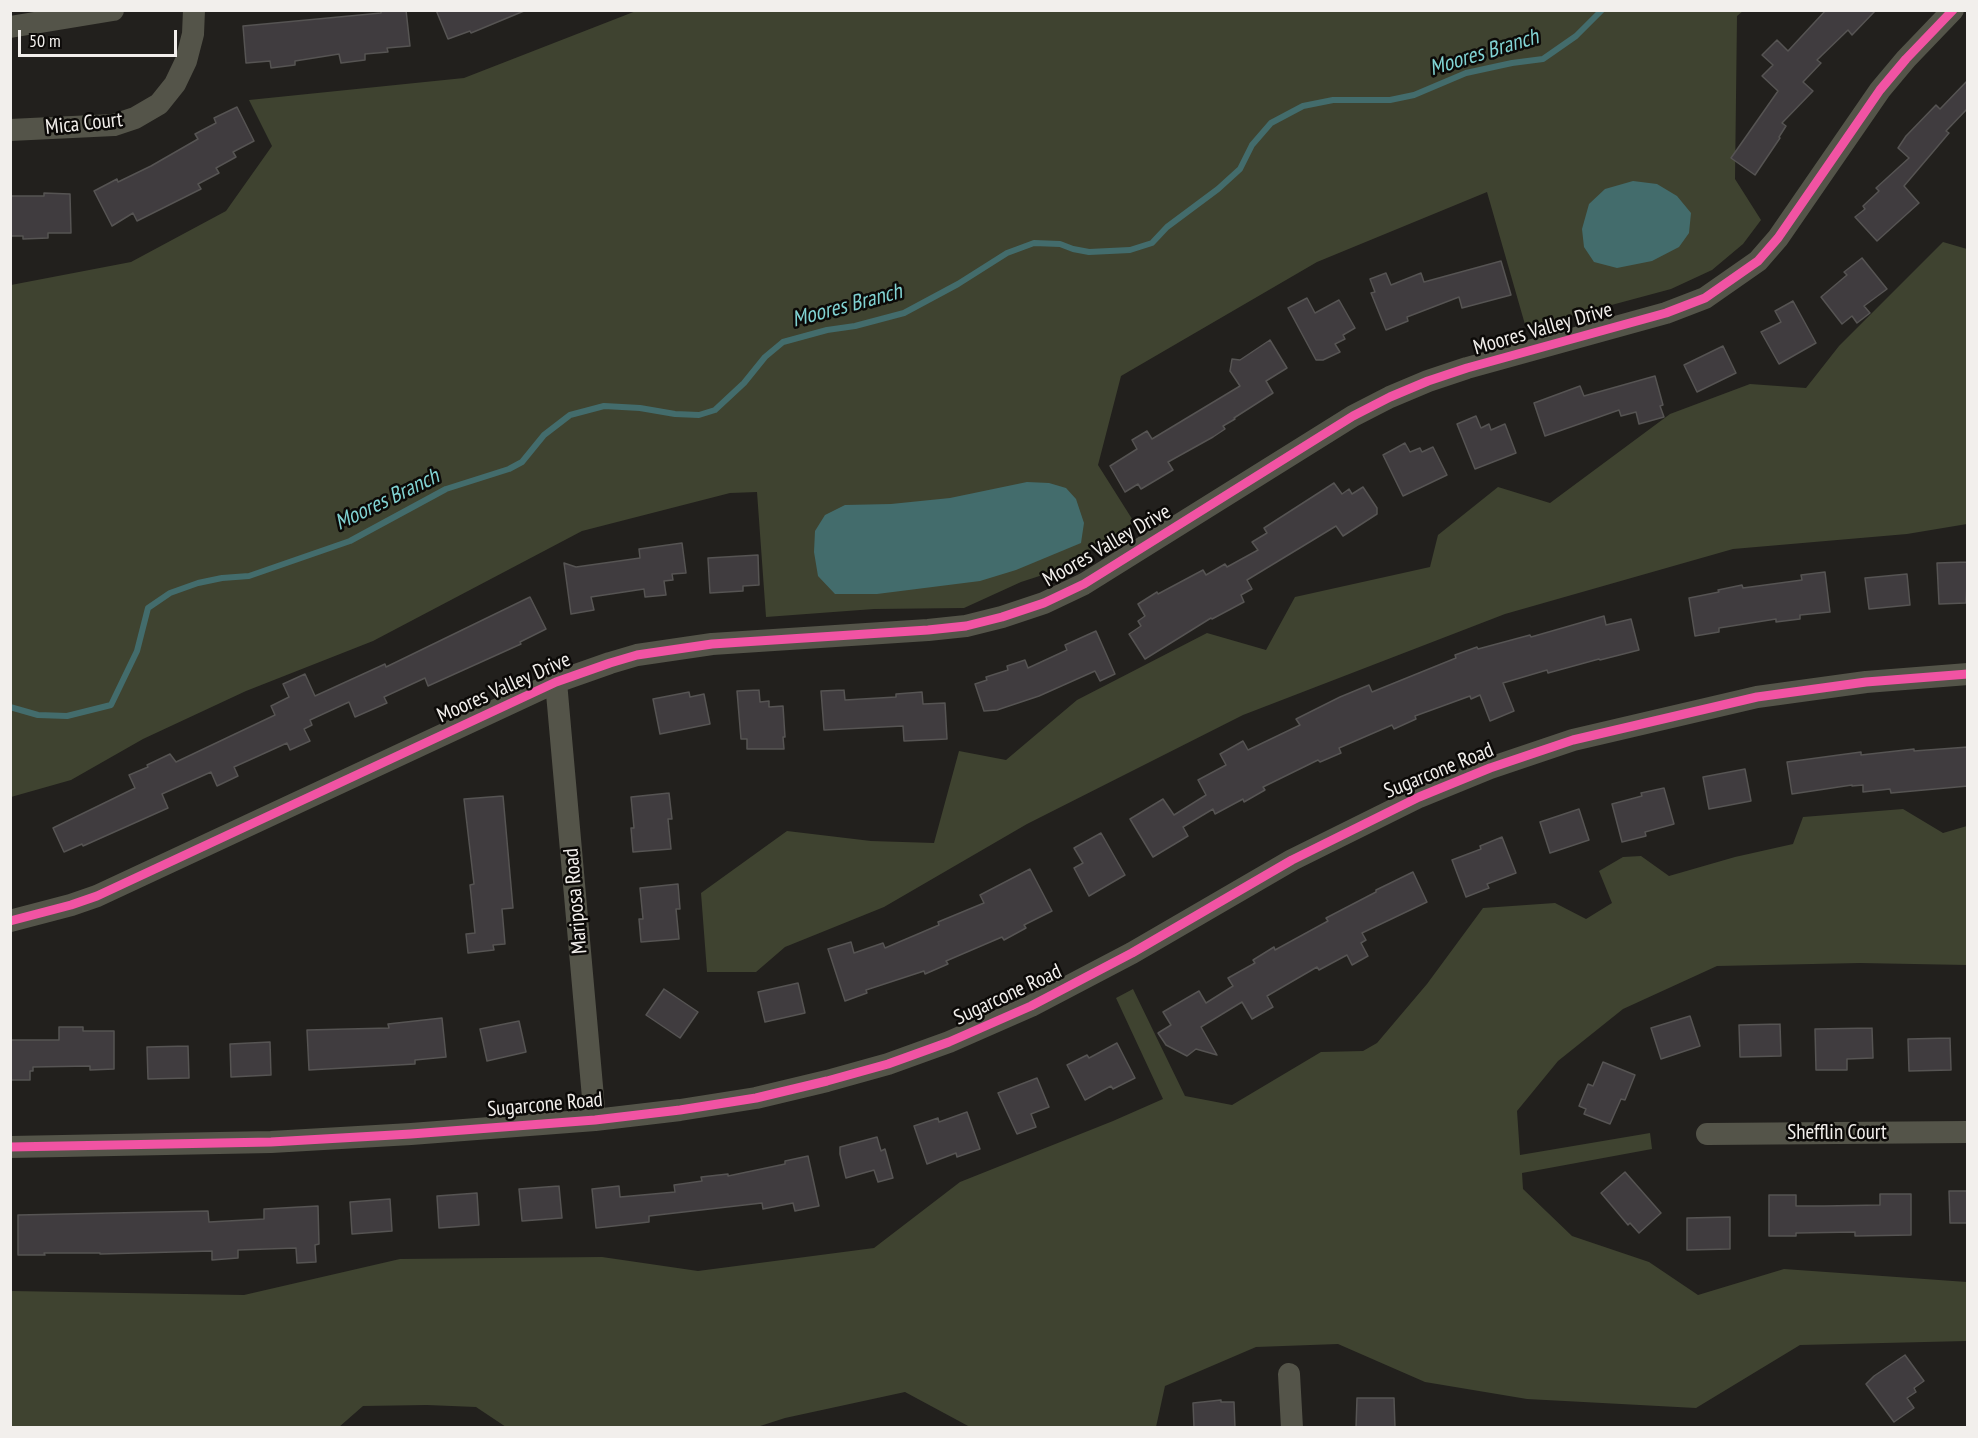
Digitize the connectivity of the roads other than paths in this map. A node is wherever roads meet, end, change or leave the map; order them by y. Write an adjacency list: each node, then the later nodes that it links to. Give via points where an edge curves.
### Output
1 (113, 10): 4 (street)
2 (194, 10): 5 (street, Mica Court, via 186,61 159,104 114,125)
3 (1953, 10): 7 (street, Moores Valley Drive, via 1880,90 1778,238 1758,261 1705,298 1666,313 1467,368 1390,397 1353,416 1084,584 1044,603 966,626 670,649 637,655)
4 (11, 26)
5 (10, 130)
6 (1968, 674): 9 (street, Sugarcone Road, via 1866,682 1757,697 1573,740 1470,776 1354,827 1132,953 1031,1006 949,1042 888,1064 756,1098)
7 (556, 682): 8 (street, Moores Valley Drive, via 96,896); 9 (street, Mariposa Road)
8 (10, 921)
9 (596, 1120): 12 (street, Sugarcone Road, via 271,1142)
10 (1968, 1132): 11 (street, Shefflin Court)
11 (1707, 1134)
12 (10, 1147)
13 (1289, 1374): 14 (street)
14 (1292, 1428)

